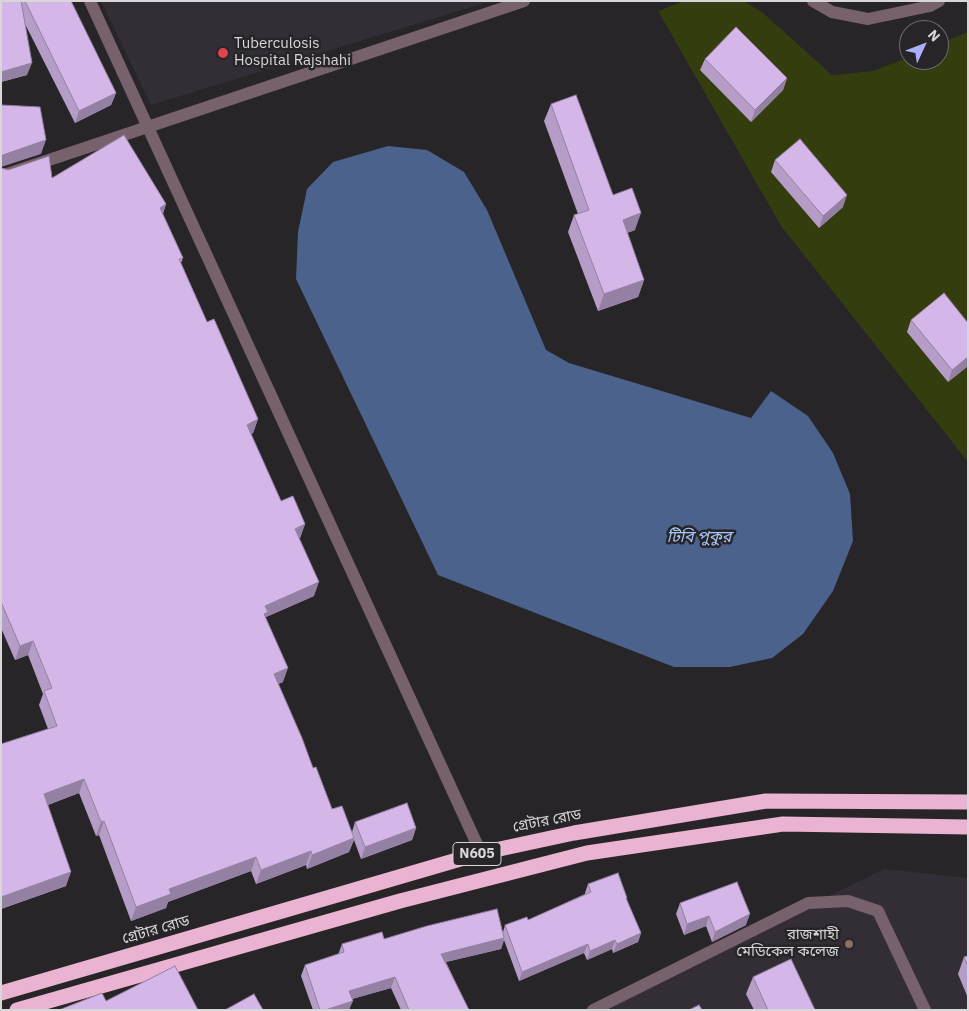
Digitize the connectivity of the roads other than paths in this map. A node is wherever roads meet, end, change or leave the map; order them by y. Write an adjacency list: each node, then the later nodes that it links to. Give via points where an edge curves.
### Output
1 (90, 1): 5 (street)
2 (524, 1): 5 (street)
3 (813, 1): 4 (street, via 832,12 868,19 930,6)
4 (939, 1)
5 (147, 126): 6 (street); 9 (street)
6 (1, 176)
7 (968, 802): 9 (highway, গ্রেটার রোড / N605, via 766,801)
8 (968, 827): 11 (highway, N605, via 783,824 607,850 410,898)
9 (480, 852): 10 (highway, গ্রেটার রোড / N605)
10 (303, 906): 11 (highway); 12 (highway, গ্রেটার রোড / N605)
11 (310, 927): 13 (highway, N605)
12 (1, 993)
13 (17, 1010)
14 (593, 1010): 15 (street, via 808,903 848,902 878,911)
15 (925, 1010)

